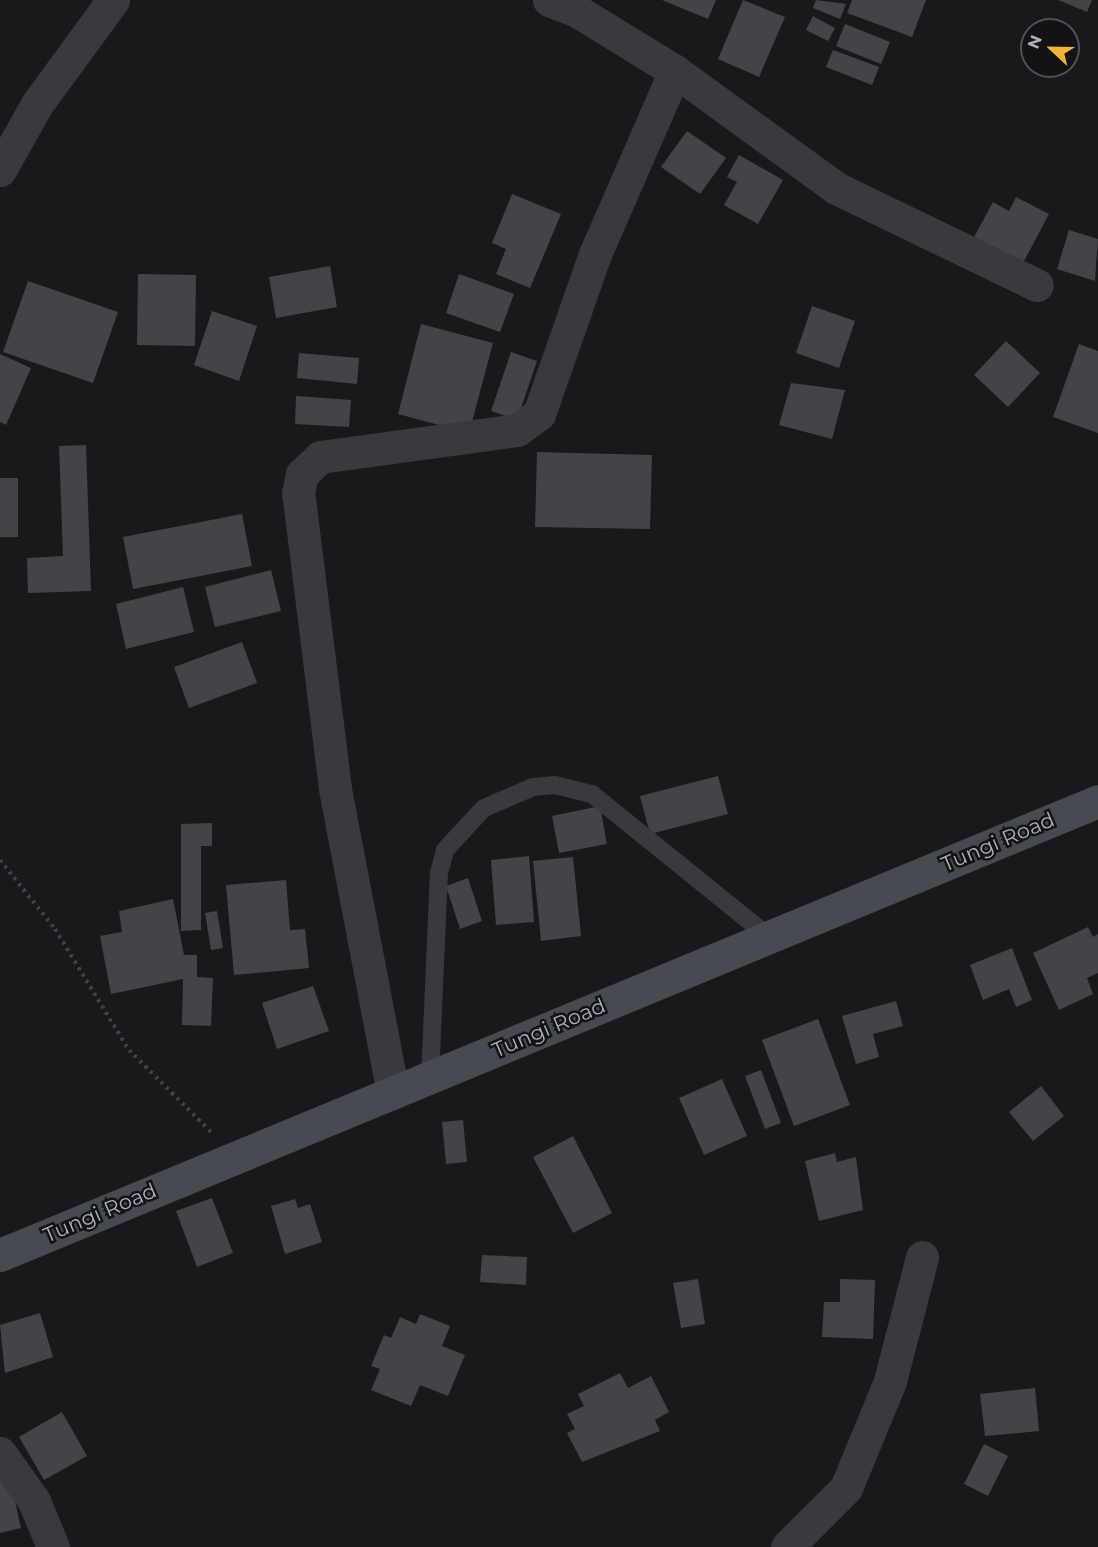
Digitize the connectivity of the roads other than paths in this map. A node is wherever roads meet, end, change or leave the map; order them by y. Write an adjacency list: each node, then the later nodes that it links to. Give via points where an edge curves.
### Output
1 (113, 0): 4 (street, via 37,104)
2 (549, 0): 3 (street, via 578,11)
3 (675, 71): 5 (street, via 836,188); 9 (street, via 600,244 538,414 517,430 320,457 302,474 298,493 335,788)
4 (0, 170)
5 (1037, 285)
6 (1098, 801): 7 (main road, Tungi Road)
7 (769, 937): 8 (main road, Tungi Road); 8 (lane, via 592,794 555,785 533,787 484,808 446,850 439,873)
8 (430, 1078): 9 (main road, Tungi Road)
9 (393, 1093): 10 (main road, Tungi Road)
10 (1, 1251)
11 (922, 1257): 14 (street, via 890,1381 846,1488)
12 (0, 1453): 13 (street, via 34,1501)
13 (53, 1547)
14 (787, 1547)

